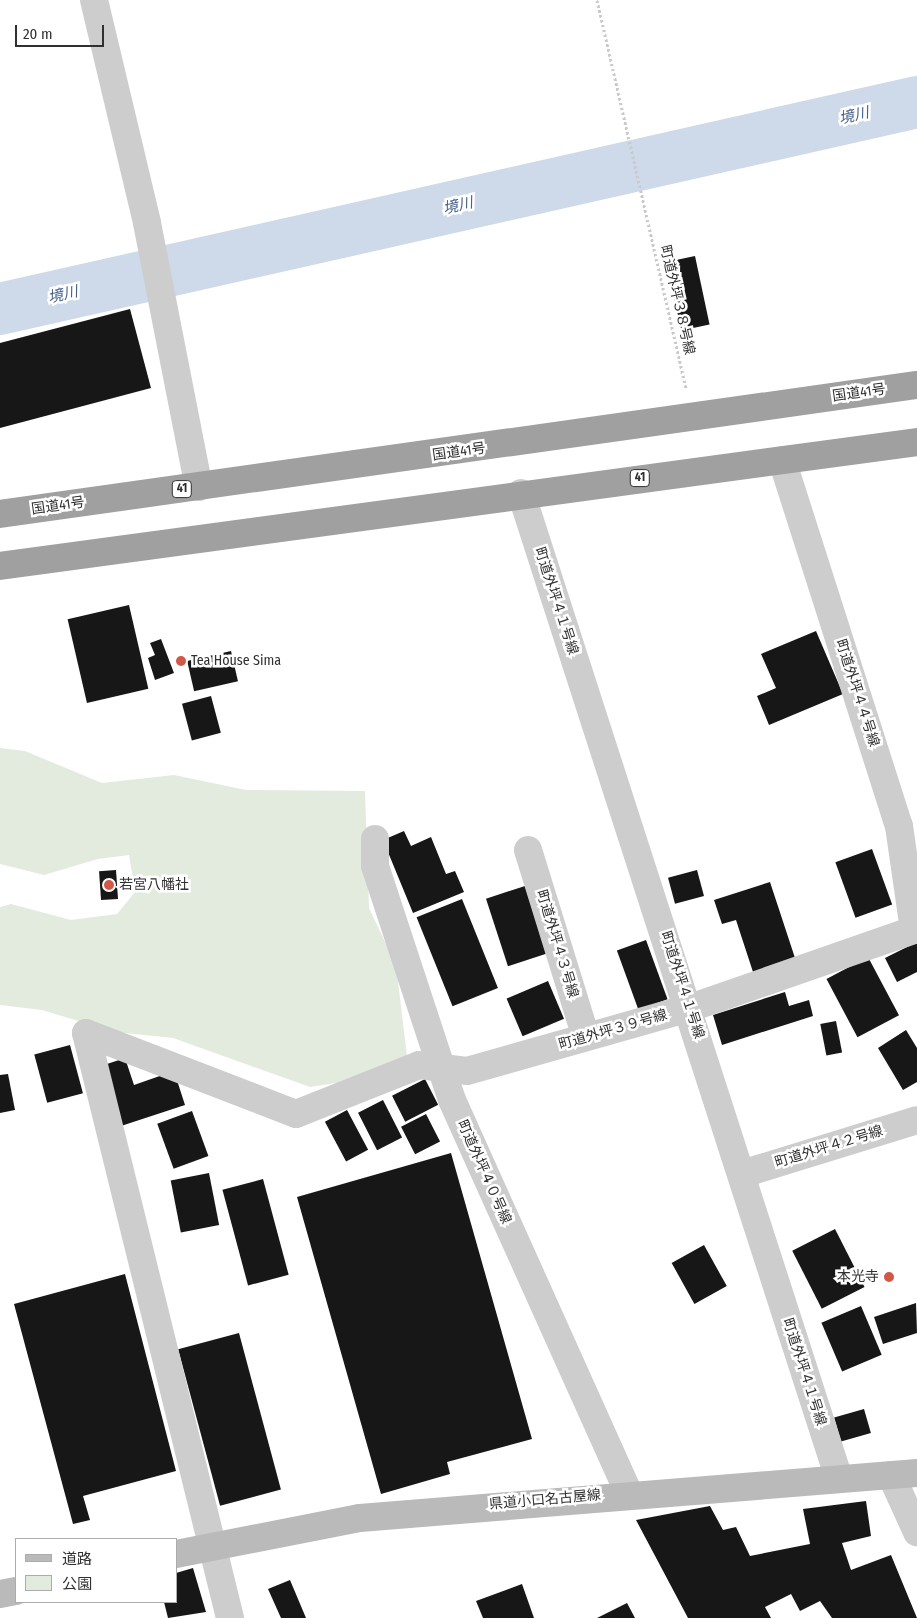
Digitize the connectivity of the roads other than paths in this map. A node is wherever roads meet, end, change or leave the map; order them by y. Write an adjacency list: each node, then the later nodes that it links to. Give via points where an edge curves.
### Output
1 (94, 0): 5 (street, via 146,223)
2 (917, 385): 5 (highway, 国道41号 / 41)
3 (917, 442): 4 (highway, 41)
4 (782, 460): 6 (highway, 41); 11 (street, 町道外坪４４号線, via 899,826)
5 (199, 487): 7 (highway, 国道41号 / 41)
6 (521, 493): 8 (highway, 41); 12 (street, 町道外坪４１号線)
7 (0, 514)
8 (0, 566)
9 (375, 839): 14 (street, 町道外坪４０号線, via 375,866)
10 (528, 850): 13 (street, 町道外坪４３号線)
11 (916, 930): 12 (street, 町道外坪３９号線)
12 (690, 1008): 13 (street, 町道外坪３９号線); 16 (street, 町道外坪４１号線)
13 (586, 1037): 14 (street, 町道外坪３９号線, via 467,1071)
14 (430, 1066): 19 (street, 町道外坪４０号線, via 452,1100); 21 (street, via 296,1114 86,1033)
15 (917, 1120): 16 (street, 町道外坪４２号線)
16 (742, 1174): 18 (street, 町道外坪４１号線)
17 (904, 1474): 18 (main road, 県道小口名古屋線); 20 (street)
18 (839, 1479): 19 (main road, 県道小口名古屋線)
19 (629, 1494): 21 (main road, 県道小口名古屋線, via 360,1518)
20 (917, 1532)
21 (212, 1545): 22 (main road, 県道小口名古屋線); 25 (street)
22 (178, 1554)
23 (15, 1590): 24 (main road)
24 (0, 1594)
25 (230, 1618)

